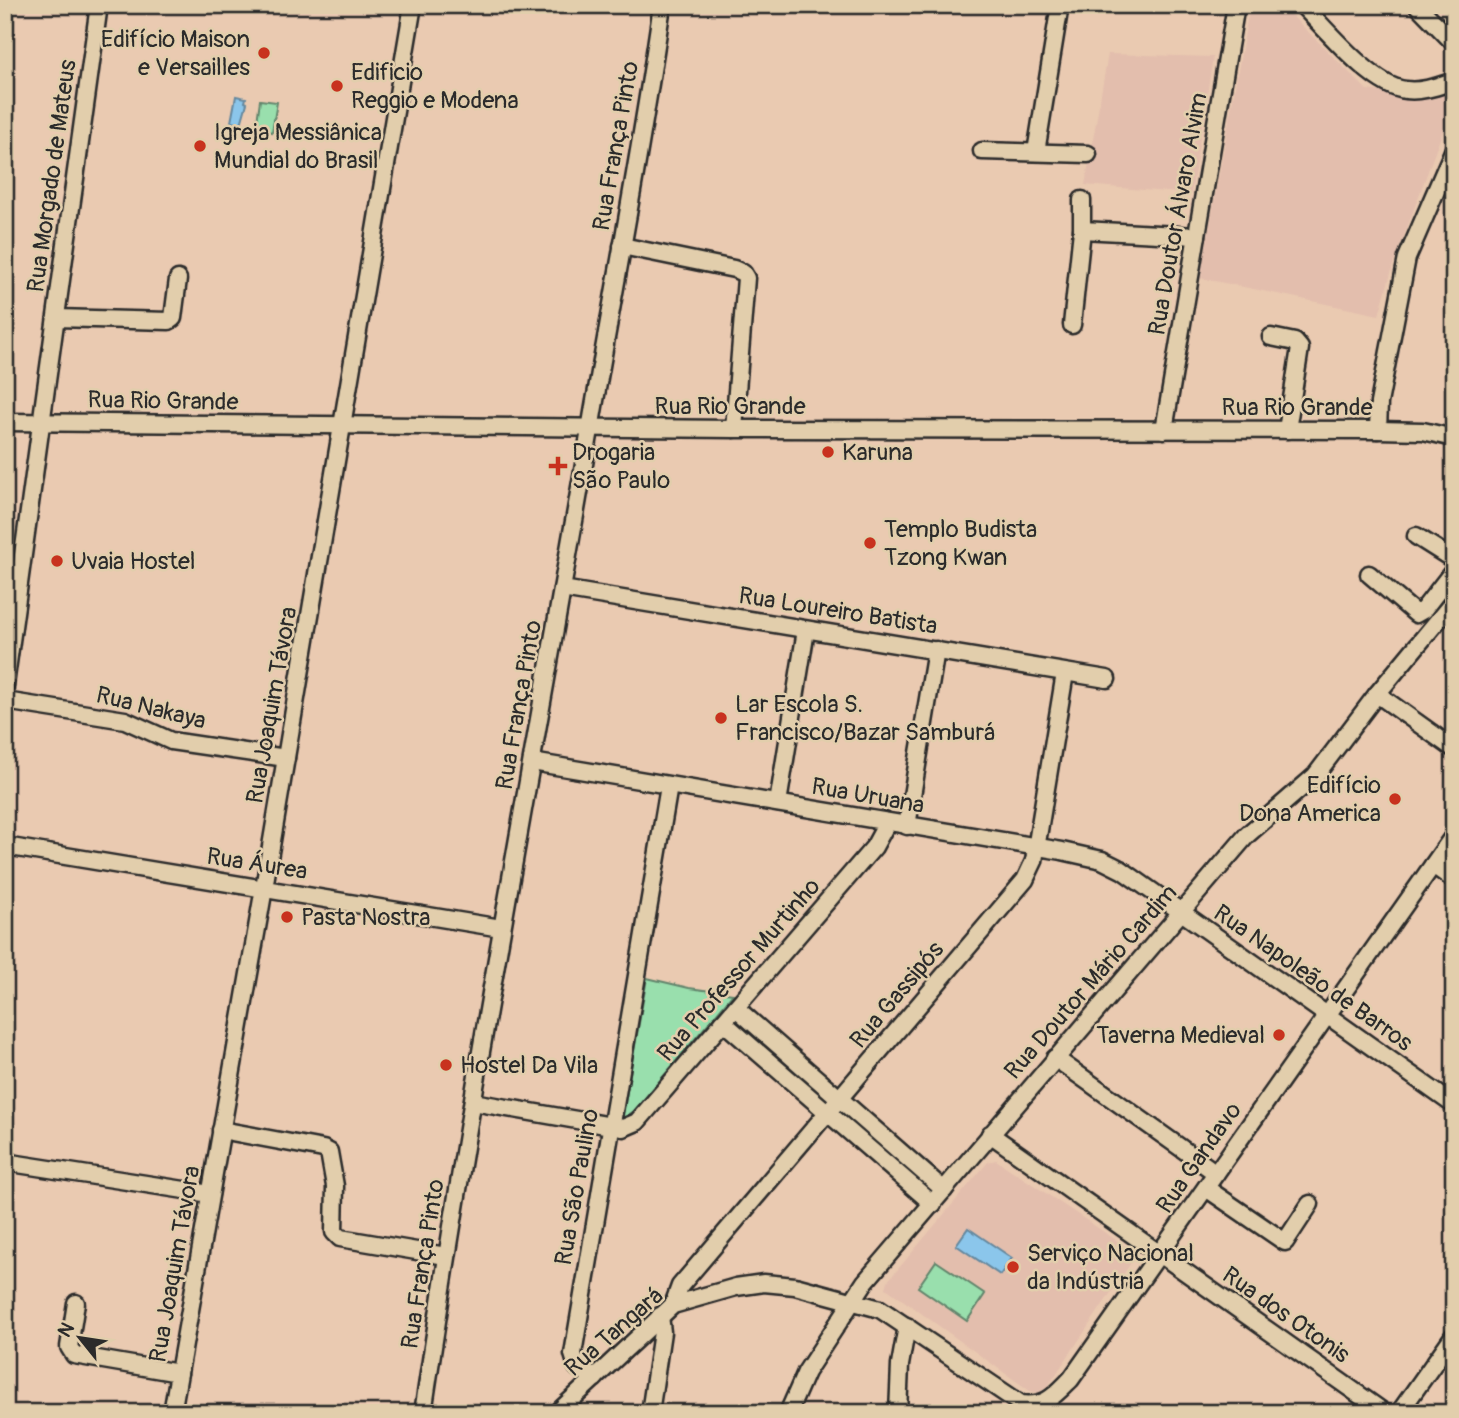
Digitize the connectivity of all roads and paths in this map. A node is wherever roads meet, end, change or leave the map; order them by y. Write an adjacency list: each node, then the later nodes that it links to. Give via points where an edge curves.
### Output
1 (99, 5): 19 (street, Rua Morgado de Mateus)
2 (413, 5): 24 (street, Rua Joaquim Távora)
3 (662, 5): 17 (street, Rua França Pinto)
4 (1060, 5): 12 (street)
5 (1236, 5): 16 (street, Rua Doutor Álvaro Alvim)
6 (1302, 5): 9 (street, via 1380,82 1420,90)
7 (1417, 5): 8 (street)
8 (1454, 43)
9 (1454, 81)
10 (1454, 149): 29 (street, via 1406,258)
11 (982, 150): 12 (street)
12 (1036, 152): 13 (street)
13 (1088, 153)
14 (1082, 200): 15 (street)
15 (1082, 230): 16 (street); 20 (street)
16 (1198, 236): 27 (street, Rua Doutor Álvaro Alvim)
17 (622, 246): 25 (street, Rua França Pinto); 26 (street, via 743,273)
18 (178, 279): 19 (street, via 169,321)
19 (56, 318): 23 (street, Rua Morgado de Mateus)
20 (1073, 325)
21 (1271, 337): 28 (street, via 1295,342 1300,348)
22 (5, 422): 23 (street, Rua Rio Grande)
23 (43, 422): 24 (street, Rua Rio Grande); 41 (street, Rua Morgado de Mateus)
24 (342, 427): 25 (street, Rua Rio Grande); 45 (street, Rua Joaquim Távora)
25 (590, 428): 26 (street, Rua Rio Grande); 35 (street, Rua França Pinto)
26 (734, 429): 27 (street, Rua Rio Grande)
27 (1164, 430): 28 (street, Rua Rio Grande)
28 (1287, 430): 29 (street, Rua Rio Grande)
29 (1378, 430): 30 (street, Rua Rio Grande, via 1423,431)
30 (1454, 438)
31 (1416, 536): 32 (street)
32 (1454, 560)
33 (1454, 570): 34 (street, via 1416,614)
34 (1369, 574)
35 (562, 589): 37 (street, Rua Loureiro Batista); 46 (street, Rua França Pinto)
36 (1454, 601): 42 (street, Rua Doutor Mário Cardim)
37 (806, 630): 38 (street, Rua Loureiro Batista); 48 (street)
38 (936, 650): 39 (street, Rua Loureiro Batista); 50 (street)
39 (1065, 673): 40 (street, Rua Loureiro Batista); 53 (street, Rua Gassipós)
40 (1107, 679)
41 (5, 685)
42 (1377, 694): 44 (street); 57 (street, Rua Doutor Mário Cardim, via 1315,776 1258,823)
43 (5, 701): 45 (street, Rua Nakaya, via 125,720 171,741)
44 (1454, 749)
45 (286, 758): 56 (street, Rua Joaquim Távora)
46 (532, 762): 47 (street, Rua Uruana); 58 (street, Rua França Pinto)
47 (669, 786): 48 (street, Rua Uruana); 67 (street, Rua São Paulino)
48 (778, 803): 49 (street, Rua Uruana)
49 (887, 823): 50 (street, Rua Uruana); 59 (street, Rua Professor Murtinho, via 874,847)
50 (906, 826): 53 (street, Rua Uruana)
51 (1454, 835): 54 (street, Rua Gandavo)
52 (5, 846): 56 (street, Rua Áurea)
53 (1035, 847): 57 (street, Rua Uruana, via 1110,863); 63 (street, Rua Gassipós, via 1025,880)
54 (1433, 865): 55 (street); 60 (street, Rua Gandavo)
55 (1454, 880)
56 (264, 888): 58 (street, Rua Áurea); 68 (street, Rua Joaquim Távora)
57 (1181, 912): 60 (street, Rua Napoleão de Barros); 62 (street, Rua Doutor Mário Cardim)
58 (501, 928): 64 (street, Rua França Pinto)
59 (736, 1008): 61 (street, Rua Professor Murtinho); 63 (street)
60 (1326, 1015): 65 (street, Rua Napoleão de Barros); 71 (street, Rua Gandavo)
61 (723, 1022): 66 (street); 67 (street, Rua Professor Murtinho, via 637,1122 623,1128)
62 (1055, 1058): 69 (street, Rua Doutor Mário Cardim); 71 (street)
63 (838, 1099): 66 (street, Rua Gassipós); 73 (street)
64 (472, 1102): 67 (street); 78 (street, Rua França Pinto)
65 (1454, 1105)
66 (827, 1112): 75 (street); 81 (street, Rua Gassipós, via 680,1286)
67 (611, 1126): 85 (street, Rua São Paulino, via 573,1354 577,1367)
68 (221, 1130): 74 (street, Rua Joaquim Távora); 78 (street, via 329,1152 335,1186 334,1233 340,1238)
69 (990, 1134): 73 (street, Rua Doutor Mário Cardim); 77 (street, Rua dos Otonis)
70 (5, 1162): 74 (street)
71 (1216, 1174): 72 (street, Rua Gandavo)
72 (1206, 1188): 76 (street, via 1284,1242); 77 (street, Rua Gandavo)
73 (944, 1190): 75 (street, Rua Doutor Mário Cardim)
74 (210, 1194): 84 (street, Rua Joaquim Távora)
75 (933, 1204): 79 (street, Rua Doutor Mário Cardim)
76 (1310, 1204)
77 (1159, 1253): 82 (street, Rua Gandavo, via 1070,1379 1037,1406 1021,1404 1001,1392); 92 (street, Rua dos Otonis)
78 (446, 1256): 87 (street, Rua França Pinto)
79 (852, 1300): 81 (street, Rua Tangará, via 764,1283 726,1289); 82 (street, Rua Tangará, via 880,1309); 90 (street, Rua Doutor Mário Cardim, via 806,1371)
80 (76, 1303): 84 (street, via 69,1347 74,1355)
81 (666, 1310): 85 (street, Rua Tangará); 89 (street)
82 (907, 1326): 91 (street)
83 (1454, 1335): 93 (street)
84 (179, 1373): 86 (street, Rua Joaquim Távora)
85 (595, 1378): 88 (street, Rua Tangará)
86 (172, 1413)
87 (423, 1413)
88 (557, 1413)
89 (650, 1413)
90 (788, 1413)
91 (898, 1413)
92 (1385, 1413)
93 (1399, 1413)

